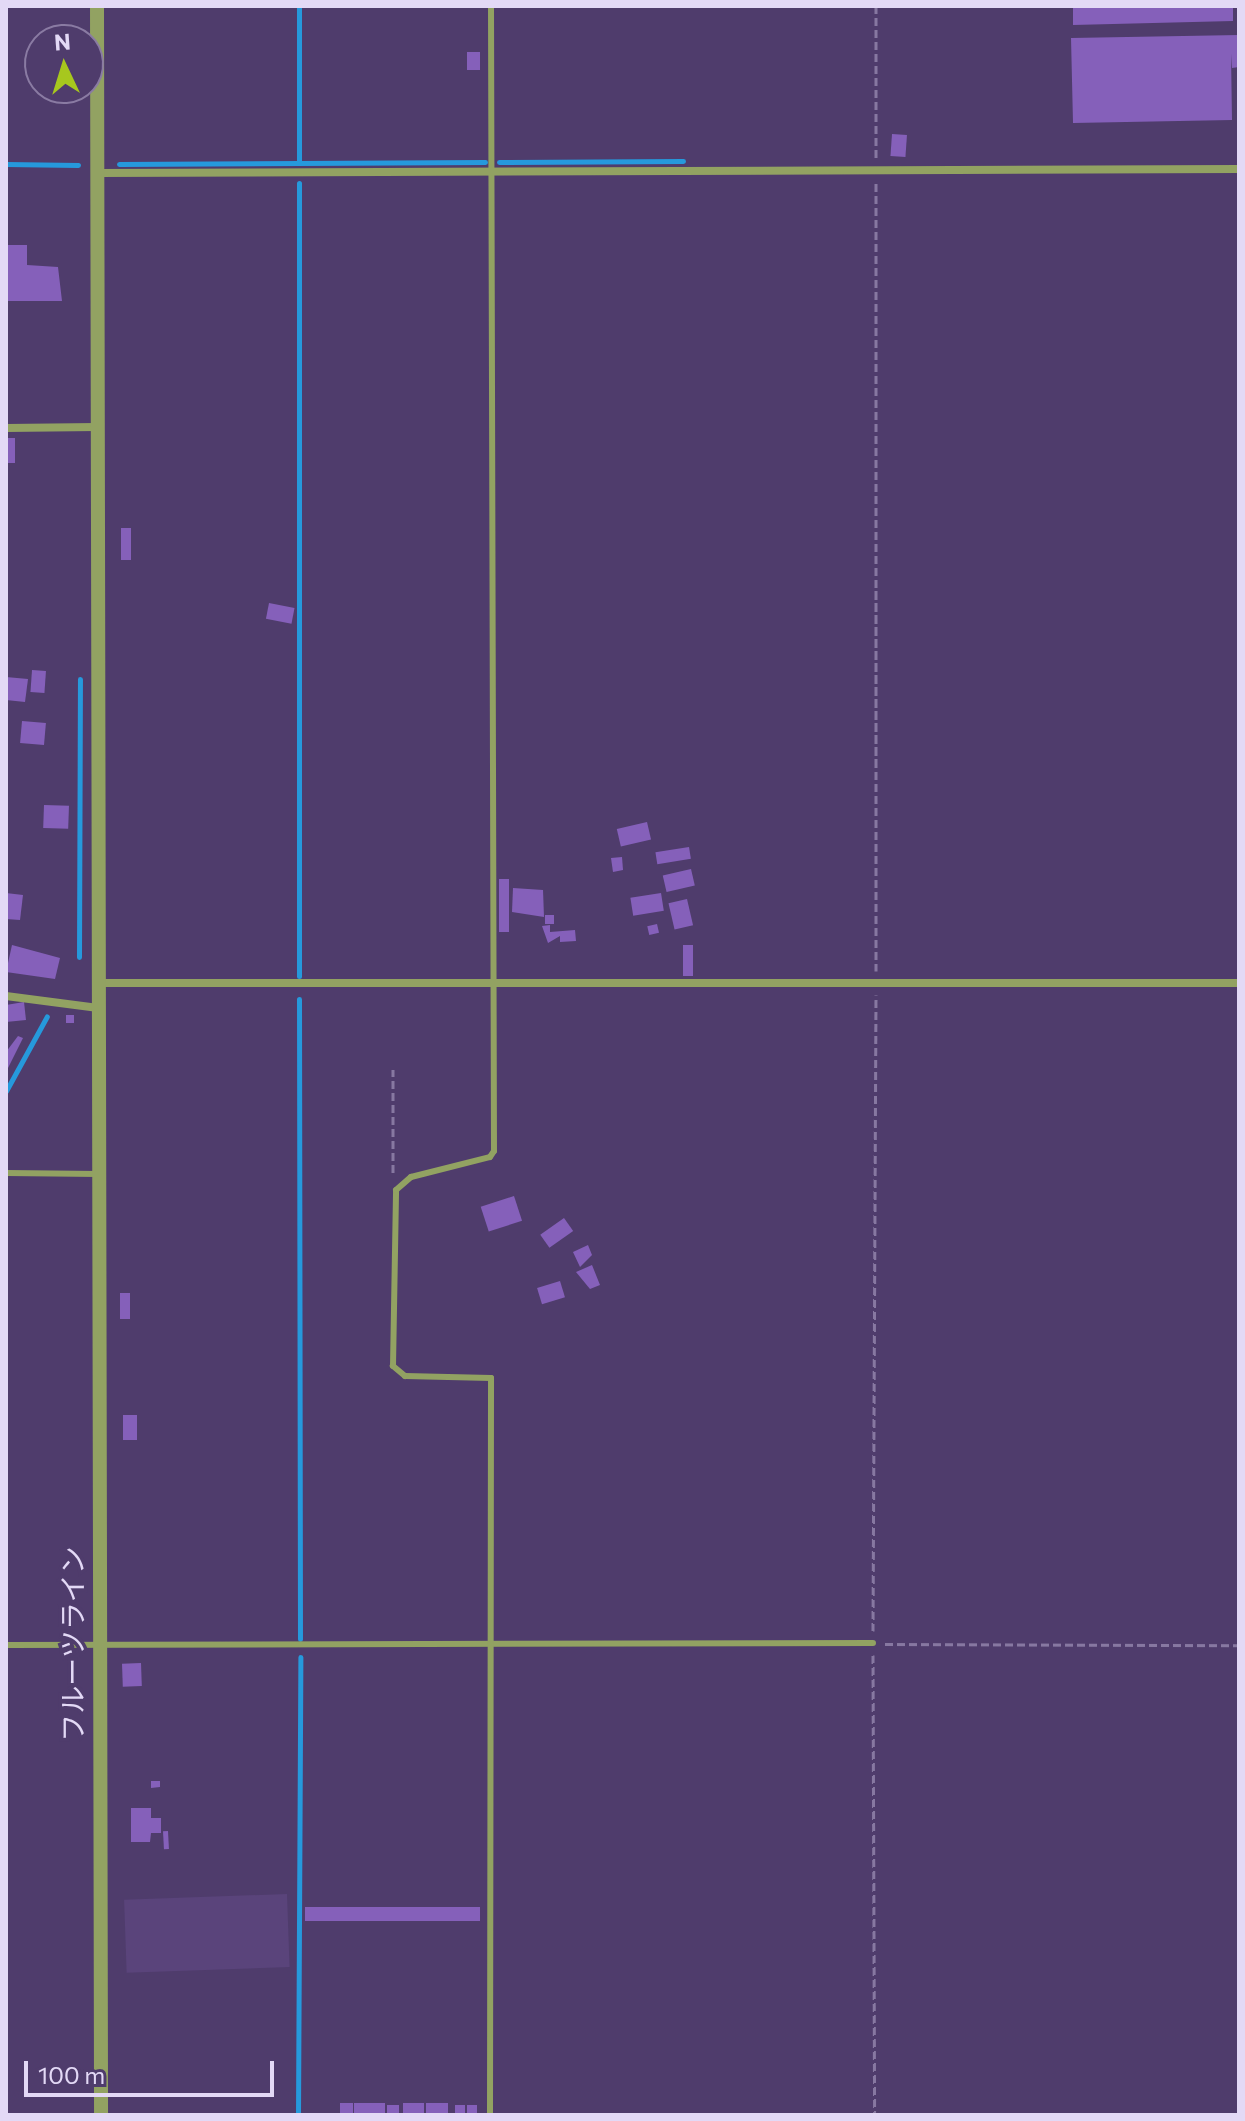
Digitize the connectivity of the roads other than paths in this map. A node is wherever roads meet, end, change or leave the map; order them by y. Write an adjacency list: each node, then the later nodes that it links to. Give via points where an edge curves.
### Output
1 (97, 6): 4 (street, フルーツライン)
2 (491, 6): 5 (lane)
3 (1239, 169): 5 (street)
4 (97, 173): 5 (street); 6 (street, フルーツライン)
5 (493, 173): 10 (lane)
6 (97, 427): 7 (street); 8 (street, フルーツライン)
7 (6, 428)
8 (97, 983): 10 (street); 12 (street, フルーツライン)
9 (1239, 983): 10 (street)
10 (496, 986): 16 (lane, via 494,1151 490,1157 411,1177 396,1198 395,1372 491,1378)
11 (6, 996): 12 (street)
12 (98, 1008): 14 (street, フルーツライン)
13 (6, 1173): 14 (lane)
14 (99, 1174): 18 (street, フルーツライン)
15 (873, 1643): 16 (lane)
16 (490, 1644): 18 (lane); 20 (lane)
17 (6, 1645): 18 (lane)
18 (98, 1645): 19 (street, フルーツライン)
19 (101, 2115)
20 (490, 2115)

